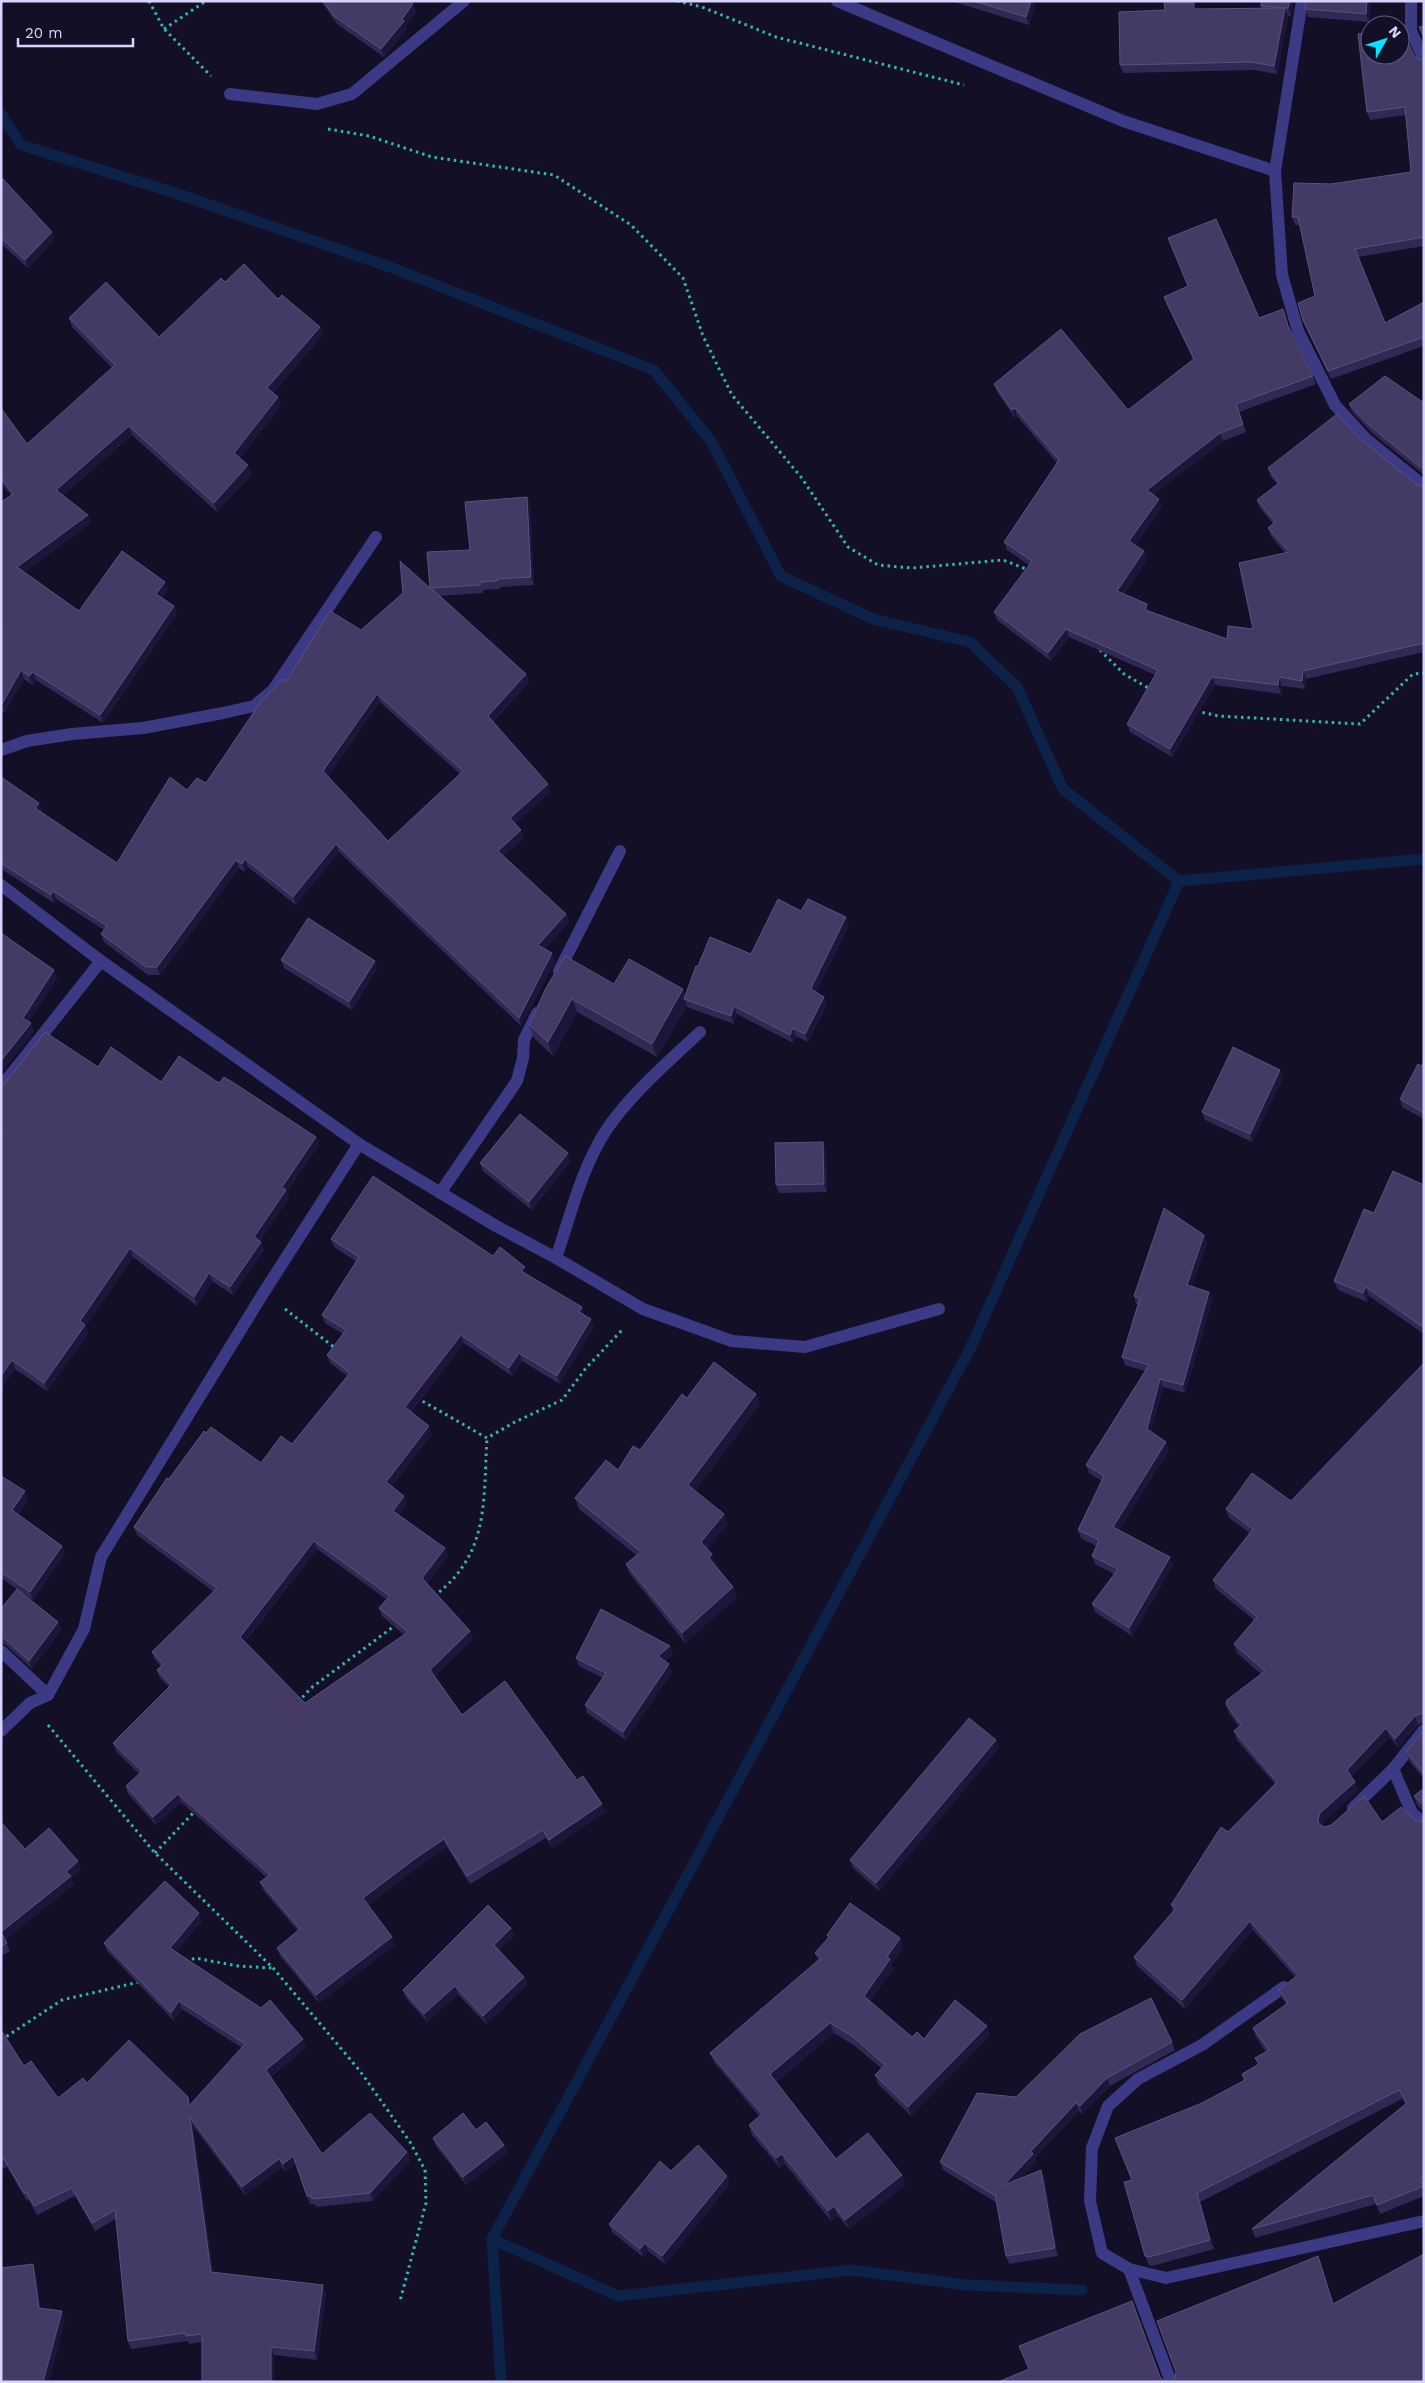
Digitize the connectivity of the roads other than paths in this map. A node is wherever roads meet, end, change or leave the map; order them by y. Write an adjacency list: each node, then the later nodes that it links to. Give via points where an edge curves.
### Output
1 (464, 1): 6 (street, via 352,94 318,104)
2 (837, 1): 7 (street, via 1123,121)
3 (1302, 1): 7 (street)
4 (1412, 1): 5 (street, via 1411,31)
5 (1424, 60)
6 (230, 94)
7 (1275, 171): 8 (street, via 1282,275 1298,331 1317,373 1335,405 1366,439)
8 (1424, 486)
9 (376, 537): 10 (street, via 273,690 254,706 143,728 27,741)
10 (1, 750)
11 (620, 851): 14 (street)
12 (1, 885): 13 (street)
13 (101, 961): 17 (street); 18 (street)
14 (552, 983)
15 (544, 997): 19 (street, via 524,1040 517,1081)
16 (700, 1032): 20 (street, via 618,1114 598,1143)
17 (1, 1087)
18 (360, 1144): 19 (street); 23 (street, via 264,1292 101,1557 84,1629)
19 (440, 1193): 20 (street)
20 (556, 1258): 21 (street, via 643,1309 732,1341 805,1347)
21 (939, 1309)
22 (1, 1651): 23 (street)
23 (48, 1695): 25 (street, via 30,1703)
24 (1424, 1730): 26 (street)
25 (1, 1731)
26 (1393, 1769): 27 (street); 28 (street, via 1412,1813)
27 (1341, 1818)
28 (1424, 1824)
29 (1284, 1987): 31 (street, via 1202,2045 1138,2079 1108,2106 1092,2148 1090,2201 1102,2253)
30 (1424, 2221): 31 (street, via 1166,2278)
31 (1129, 2269): 32 (street)
32 (1172, 2382)

